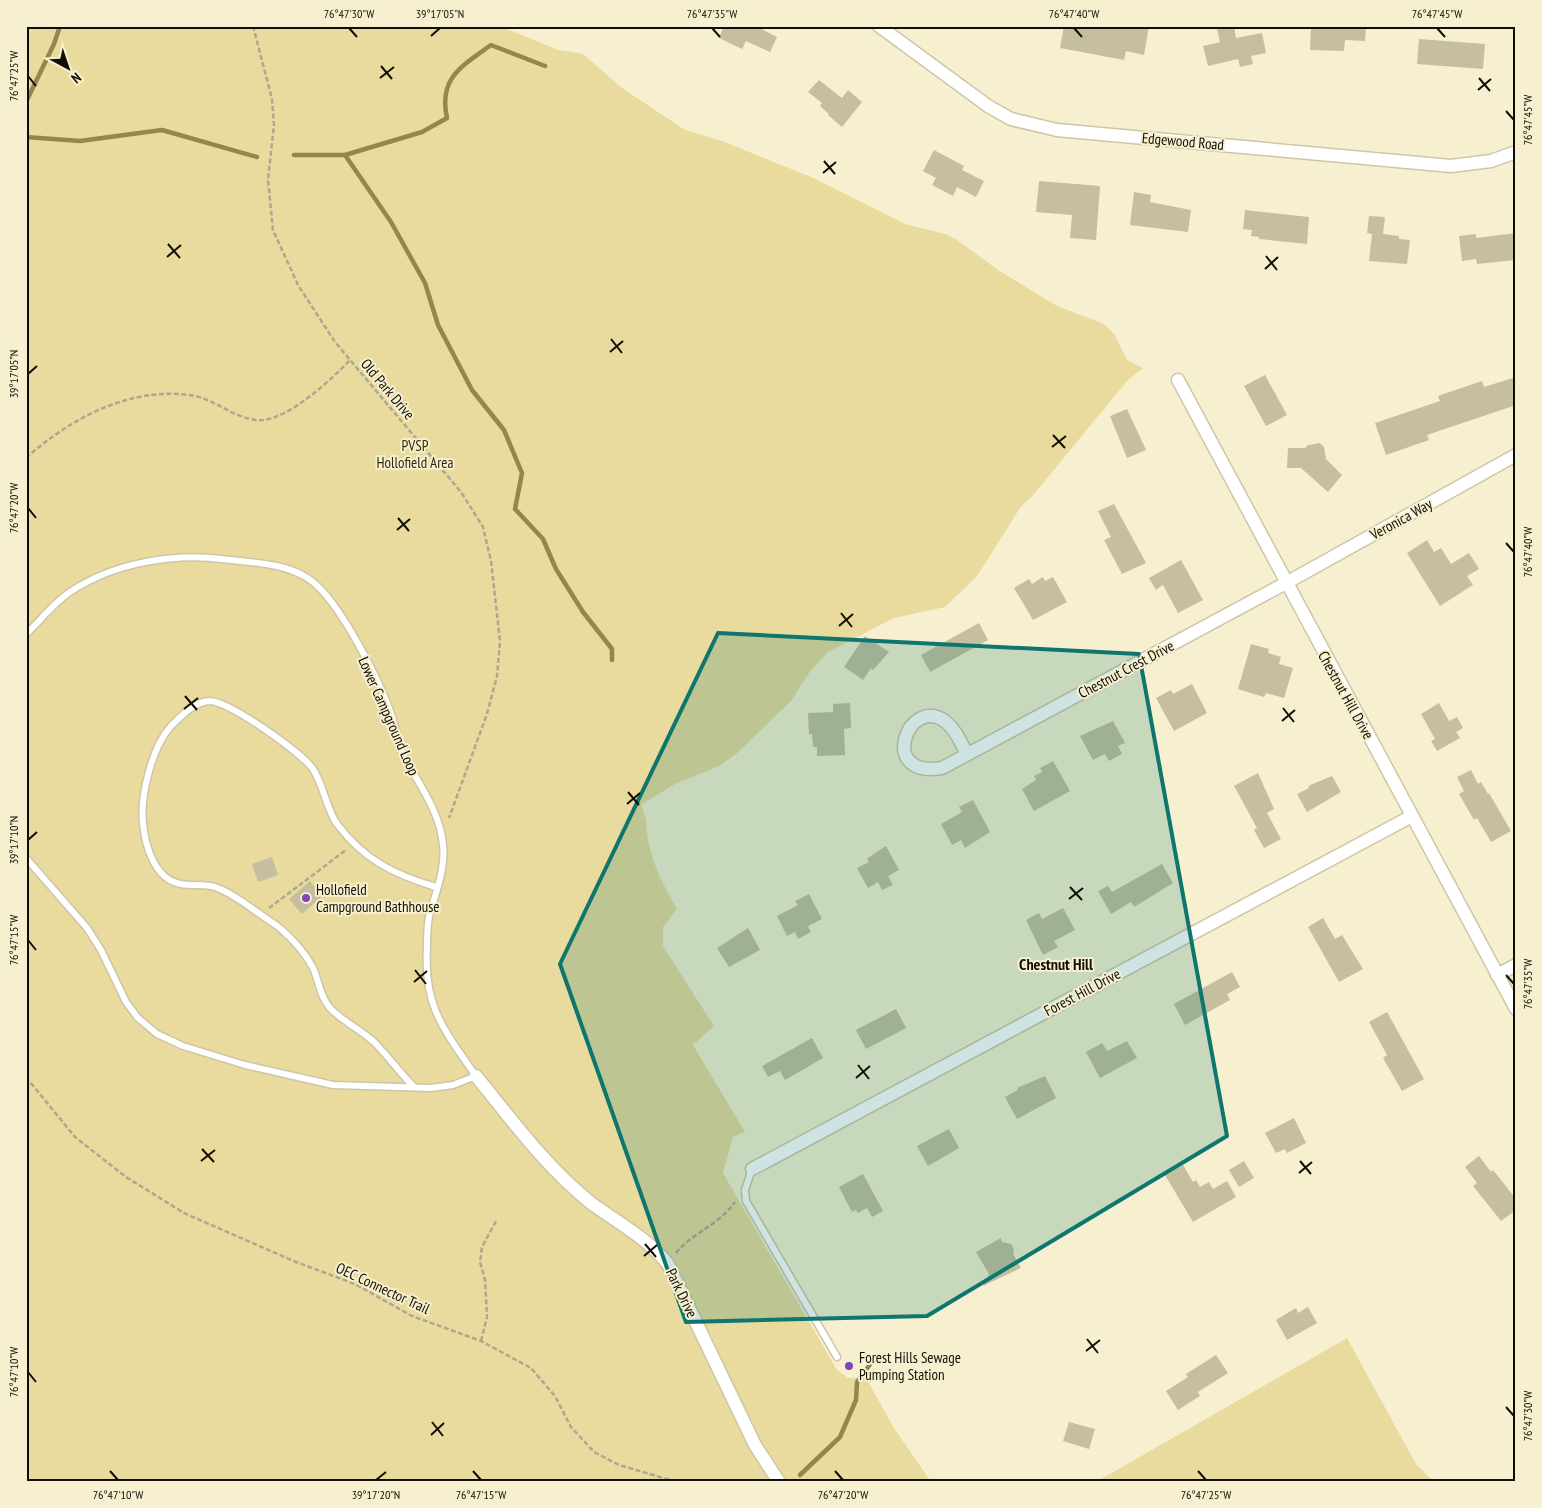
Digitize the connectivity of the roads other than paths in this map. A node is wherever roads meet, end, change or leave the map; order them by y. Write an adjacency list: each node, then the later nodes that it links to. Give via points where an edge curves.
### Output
1 (879, 26): 2 (street, Edgewood Road, via 988,106 1030,125 1451,166 1491,162)
2 (1516, 152)
3 (1178, 380): 5 (street, Chestnut Hill Drive)
4 (1516, 455): 5 (street, Veronica Way)
5 (1286, 583): 7 (street, Chestnut Crest Drive); 8 (street, Chestnut Hill Drive)
6 (26, 634): 10 (lane, Lower Campground Loop, via 72,590 98,577 167,558 200,556 267,564 297,572 311,580 327,596 370,668 395,727 397,741 434,813 444,845 443,864)
7 (967, 754): 7 (street, Chestnut Crest Drive, via 942,768 927,771 916,767 907,758 903,744 906,732 913,723 924,718 937,718 953,730)
8 (1412, 816): 12 (street, Chestnut Hill Drive); 16 (street, Forest Hill Drive)
9 (26, 858): 15 (lane, via 86,928 138,1018 158,1034 183,1046 245,1065 333,1085)
10 (436, 886): 14 (lane, via 428,922 426,966 429,997 440,1024); 15 (lane, via 396,875 376,862 336,823 321,783 311,767 293,750 224,706 210,701 185,712 168,729 154,755 142,809 144,837 149,853 166,878 179,884 214,887 273,922 313,968 330,1008 374,1043)
11 (1516, 965): 12 (street)
12 (1497, 975): 13 (street, Chestnut Hill Drive)
13 (1516, 1009)
14 (476, 1076): 15 (lane, via 453,1085); 18 (street, Park Drive, via 553,1169 591,1203 654,1248 668,1264 755,1445)
15 (414, 1087)
16 (752, 1169): 17 (lane, via 745,1190 746,1200)
17 (837, 1357)
18 (780, 1482)

